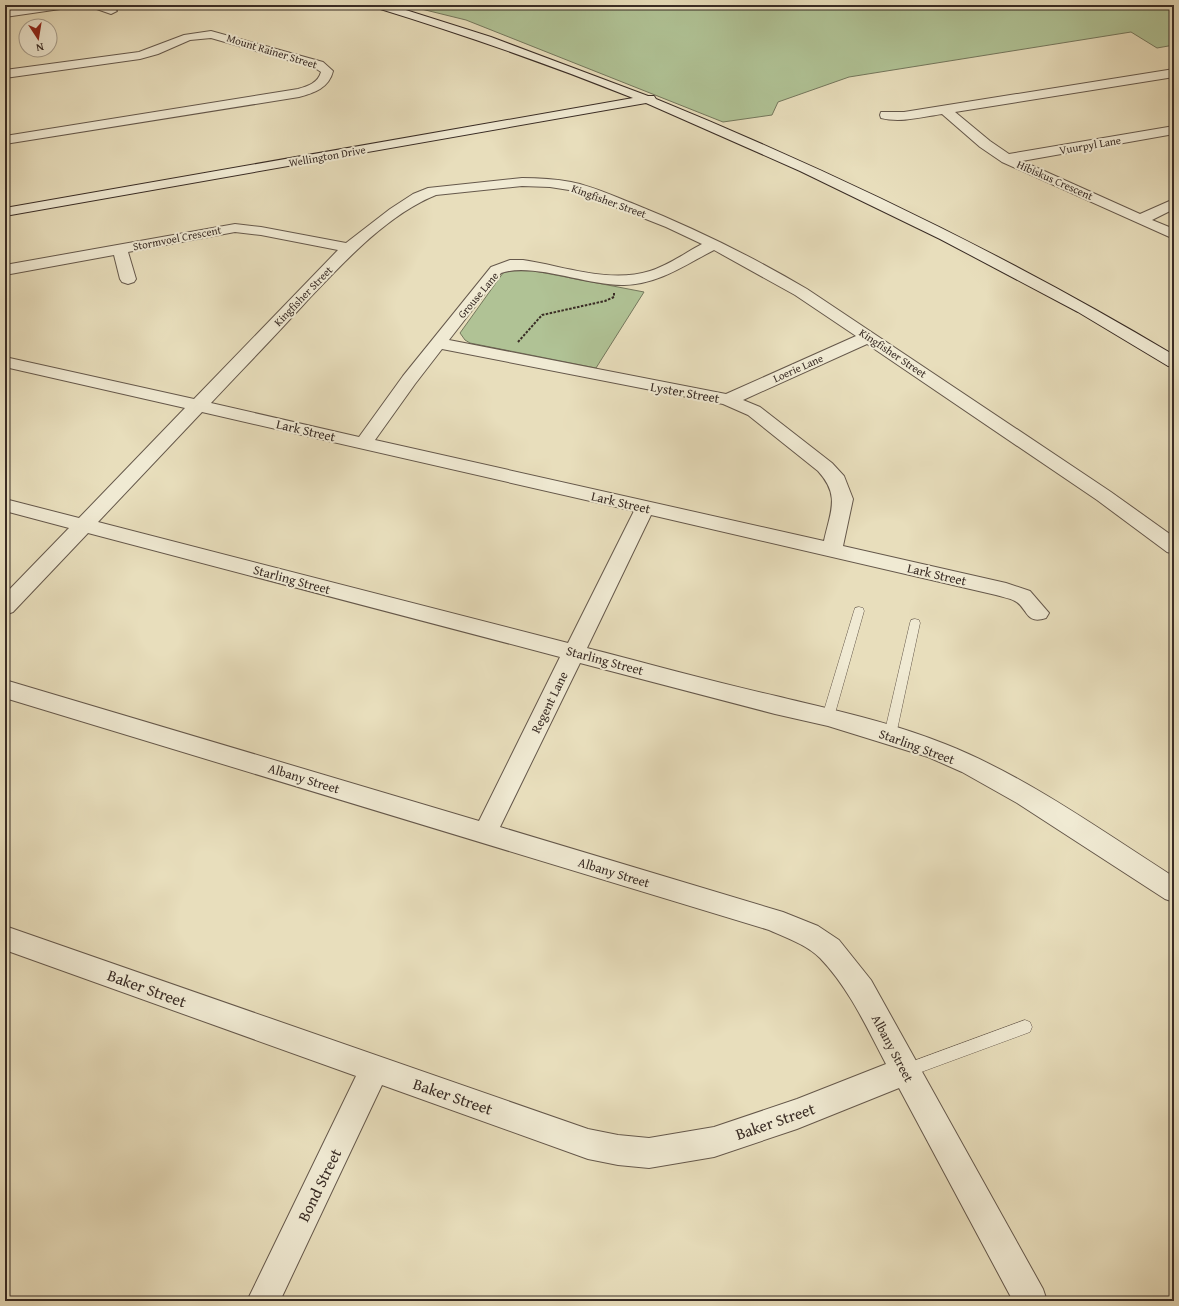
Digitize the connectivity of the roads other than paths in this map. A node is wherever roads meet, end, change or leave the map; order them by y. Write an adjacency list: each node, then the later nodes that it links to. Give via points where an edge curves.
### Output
1 (67, 5): 5 (street)
2 (95, 5): 4 (street)
3 (378, 5): 8 (street, via 506,45)
4 (111, 11)
5 (5, 14)
6 (1174, 72): 9 (street)
7 (5, 74): 12 (street, Mount Rainer Street, via 140,54 188,37 206,34 227,37 319,65 327,71 325,79 320,84 299,93)
8 (650, 99): 15 (street, Wellington Drive); 26 (street, via 896,210 1053,292)
9 (945, 110): 10 (street, via 904,116); 13 (street, Hibiskus Crescent, via 984,144)
10 (886, 115)
11 (1174, 130): 13 (street, Vuurpyl Lane)
12 (5, 140)
13 (1007, 159): 16 (street, Hibiskus Crescent)
14 (1174, 203): 16 (street)
15 (5, 212)
16 (1142, 220): 17 (street, Hibiskus Crescent)
17 (1174, 235)
18 (714, 244): 19 (street, Kingfisher Street, via 671,224 572,186 522,182 426,193 395,212); 23 (street, Kingfisher Street, via 801,292); 24 (street, Grouse Lane, via 657,274 638,279 608,279 523,265 496,270)
19 (349, 248): 20 (street, Stormvoel Crescent, via 242,228); 28 (street, Kingfisher Street)
20 (120, 249): 21 (street, Stormvoel Crescent); 22 (street)
21 (5, 270)
22 (128, 280)
23 (868, 337): 27 (street, Loerie Lane); 33 (street, Kingfisher Street, via 1104,496)
24 (438, 343): 27 (street, Lyster Street); 29 (street, Grouse Lane)
25 (5, 362): 28 (street)
26 (1174, 362)
27 (728, 400): 34 (street, Lyster Street, via 754,412 825,467 837,480 843,499)
28 (197, 406): 29 (street, Lark Street); 32 (street, Kingfisher Street)
29 (364, 443): 31 (street, Lark Street)
30 (5, 505): 32 (street, Starling Street)
31 (645, 508): 34 (street, Lark Street); 39 (street, Regent Lane)
32 (84, 525): 35 (street, Kingfisher Street); 39 (street, Starling Street)
33 (1174, 547)
34 (832, 550): 37 (street, Lark Street, via 1012,591 1023,596)
35 (5, 607)
36 (859, 611): 41 (lane)
37 (1038, 613)
38 (916, 623): 42 (lane)
39 (574, 652): 41 (street, Starling Street); 43 (street, Regent Lane)
40 (5, 689): 43 (street, Albany Street)
41 (828, 717): 42 (street, Starling Street)
42 (890, 735): 44 (street, Starling Street, via 936,750 1020,792)
43 (485, 833): 48 (street, Albany Street, via 774,920 809,935 829,949 861,989)
44 (1173, 890)
45 (5, 938): 47 (street, Baker Street)
46 (1025, 1027): 48 (lane)
47 (375, 1069): 48 (street, Baker Street, via 588,1144 650,1154 714,1142 797,1114); 49 (street, Bond Street)
48 (905, 1072): 50 (street, Albany Street)
49 (263, 1301)
50 (1031, 1301)

